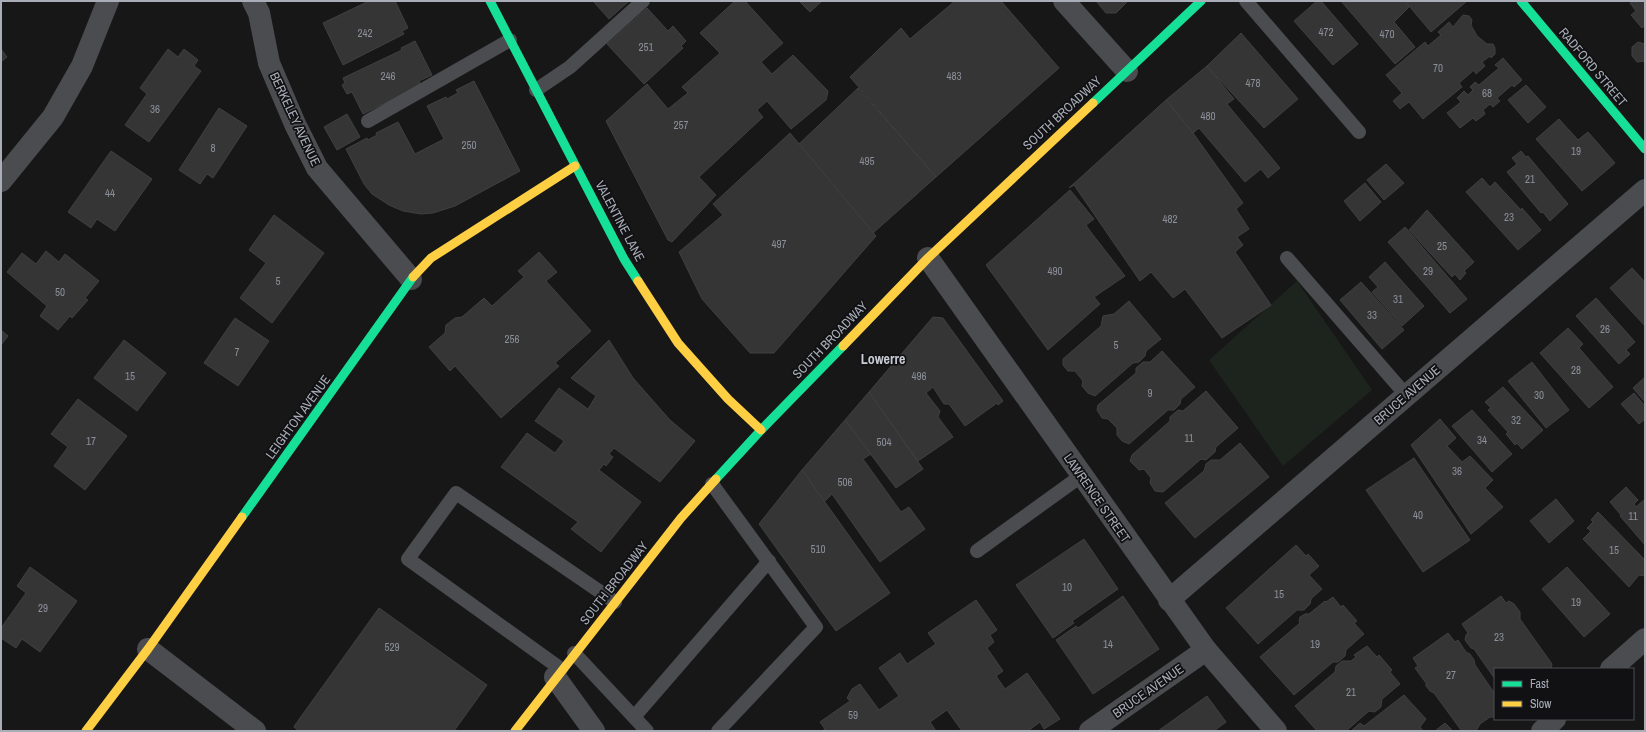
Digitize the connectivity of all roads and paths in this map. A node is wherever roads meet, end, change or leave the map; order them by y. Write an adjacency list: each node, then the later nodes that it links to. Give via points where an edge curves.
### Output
1 (108, 1): 16 (street, via 82,66 53,117)
2 (253, 1): 20 (street, BERKELEY AVENUE, via 259,13 269,63 317,168)
3 (490, 1): 9 (street, VALENTINE LANE)
4 (643, 1): 11 (lane, via 570,67)
5 (1064, 1): 10 (street)
6 (1201, 1): 10 (street, SOUTH BROADWAY)
7 (1246, 1): 13 (lane)
8 (1521, 1): 14 (street, RADFORD STREET)
9 (510, 40): 11 (street, VALENTINE LANE); 12 (lane)
10 (1127, 71): 18 (street, SOUTH BROADWAY)
11 (536, 90): 15 (street, VALENTINE LANE)
12 (368, 121)
13 (1359, 132)
14 (1645, 149)
15 (575, 166): 20 (street, LEIGHTON AVENUE, via 431,258); 22 (street, VALENTINE LANE, via 624,259 678,343 728,399)
16 (1, 181)
17 (1645, 190): 21 (street, BRUCE AVENUE)
18 (928, 258): 22 (street, SOUTH BROADWAY); 23 (street, LAWRENCE STREET)
19 (1287, 258): 21 (lane)
20 (411, 279): 30 (street, LEIGHTON AVENUE)
21 (1406, 395): 27 (street, BRUCE AVENUE)
22 (761, 430): 24 (street, SOUTH BROADWAY)
23 (1082, 476): 25 (lane); 27 (street, LAWRENCE STREET)
24 (712, 484): 26 (lane); 28 (street, SOUTH BROADWAY, via 681,518)
25 (977, 551)
26 (768, 561): 35 (lane); 42 (lane, via 816,627)
27 (1169, 600): 31 (street, LAWRENCE STREET)
28 (615, 602): 32 (street, SOUTH BROADWAY); 34 (lane, via 456,493 408,559)
29 (1645, 639): 33 (street)
30 (148, 649): 37 (street, LEIGHTON AVENUE); 38 (street)
31 (1206, 650): 43 (street, BRUCE AVENUE); 44 (street, LAWRENCE STREET)
32 (574, 653): 34 (street, SOUTH BROADWAY); 35 (lane)
33 (1612, 668)
34 (558, 673): 39 (street, SOUTH BROADWAY); 40 (street)
35 (634, 717): 41 (lane)
36 (1554, 720): 45 (street)
37 (86, 731)
38 (255, 731)
39 (515, 731)
40 (594, 731)
41 (647, 731)
42 (718, 731)
43 (1090, 731)
44 (1276, 731)
45 (1542, 731)

